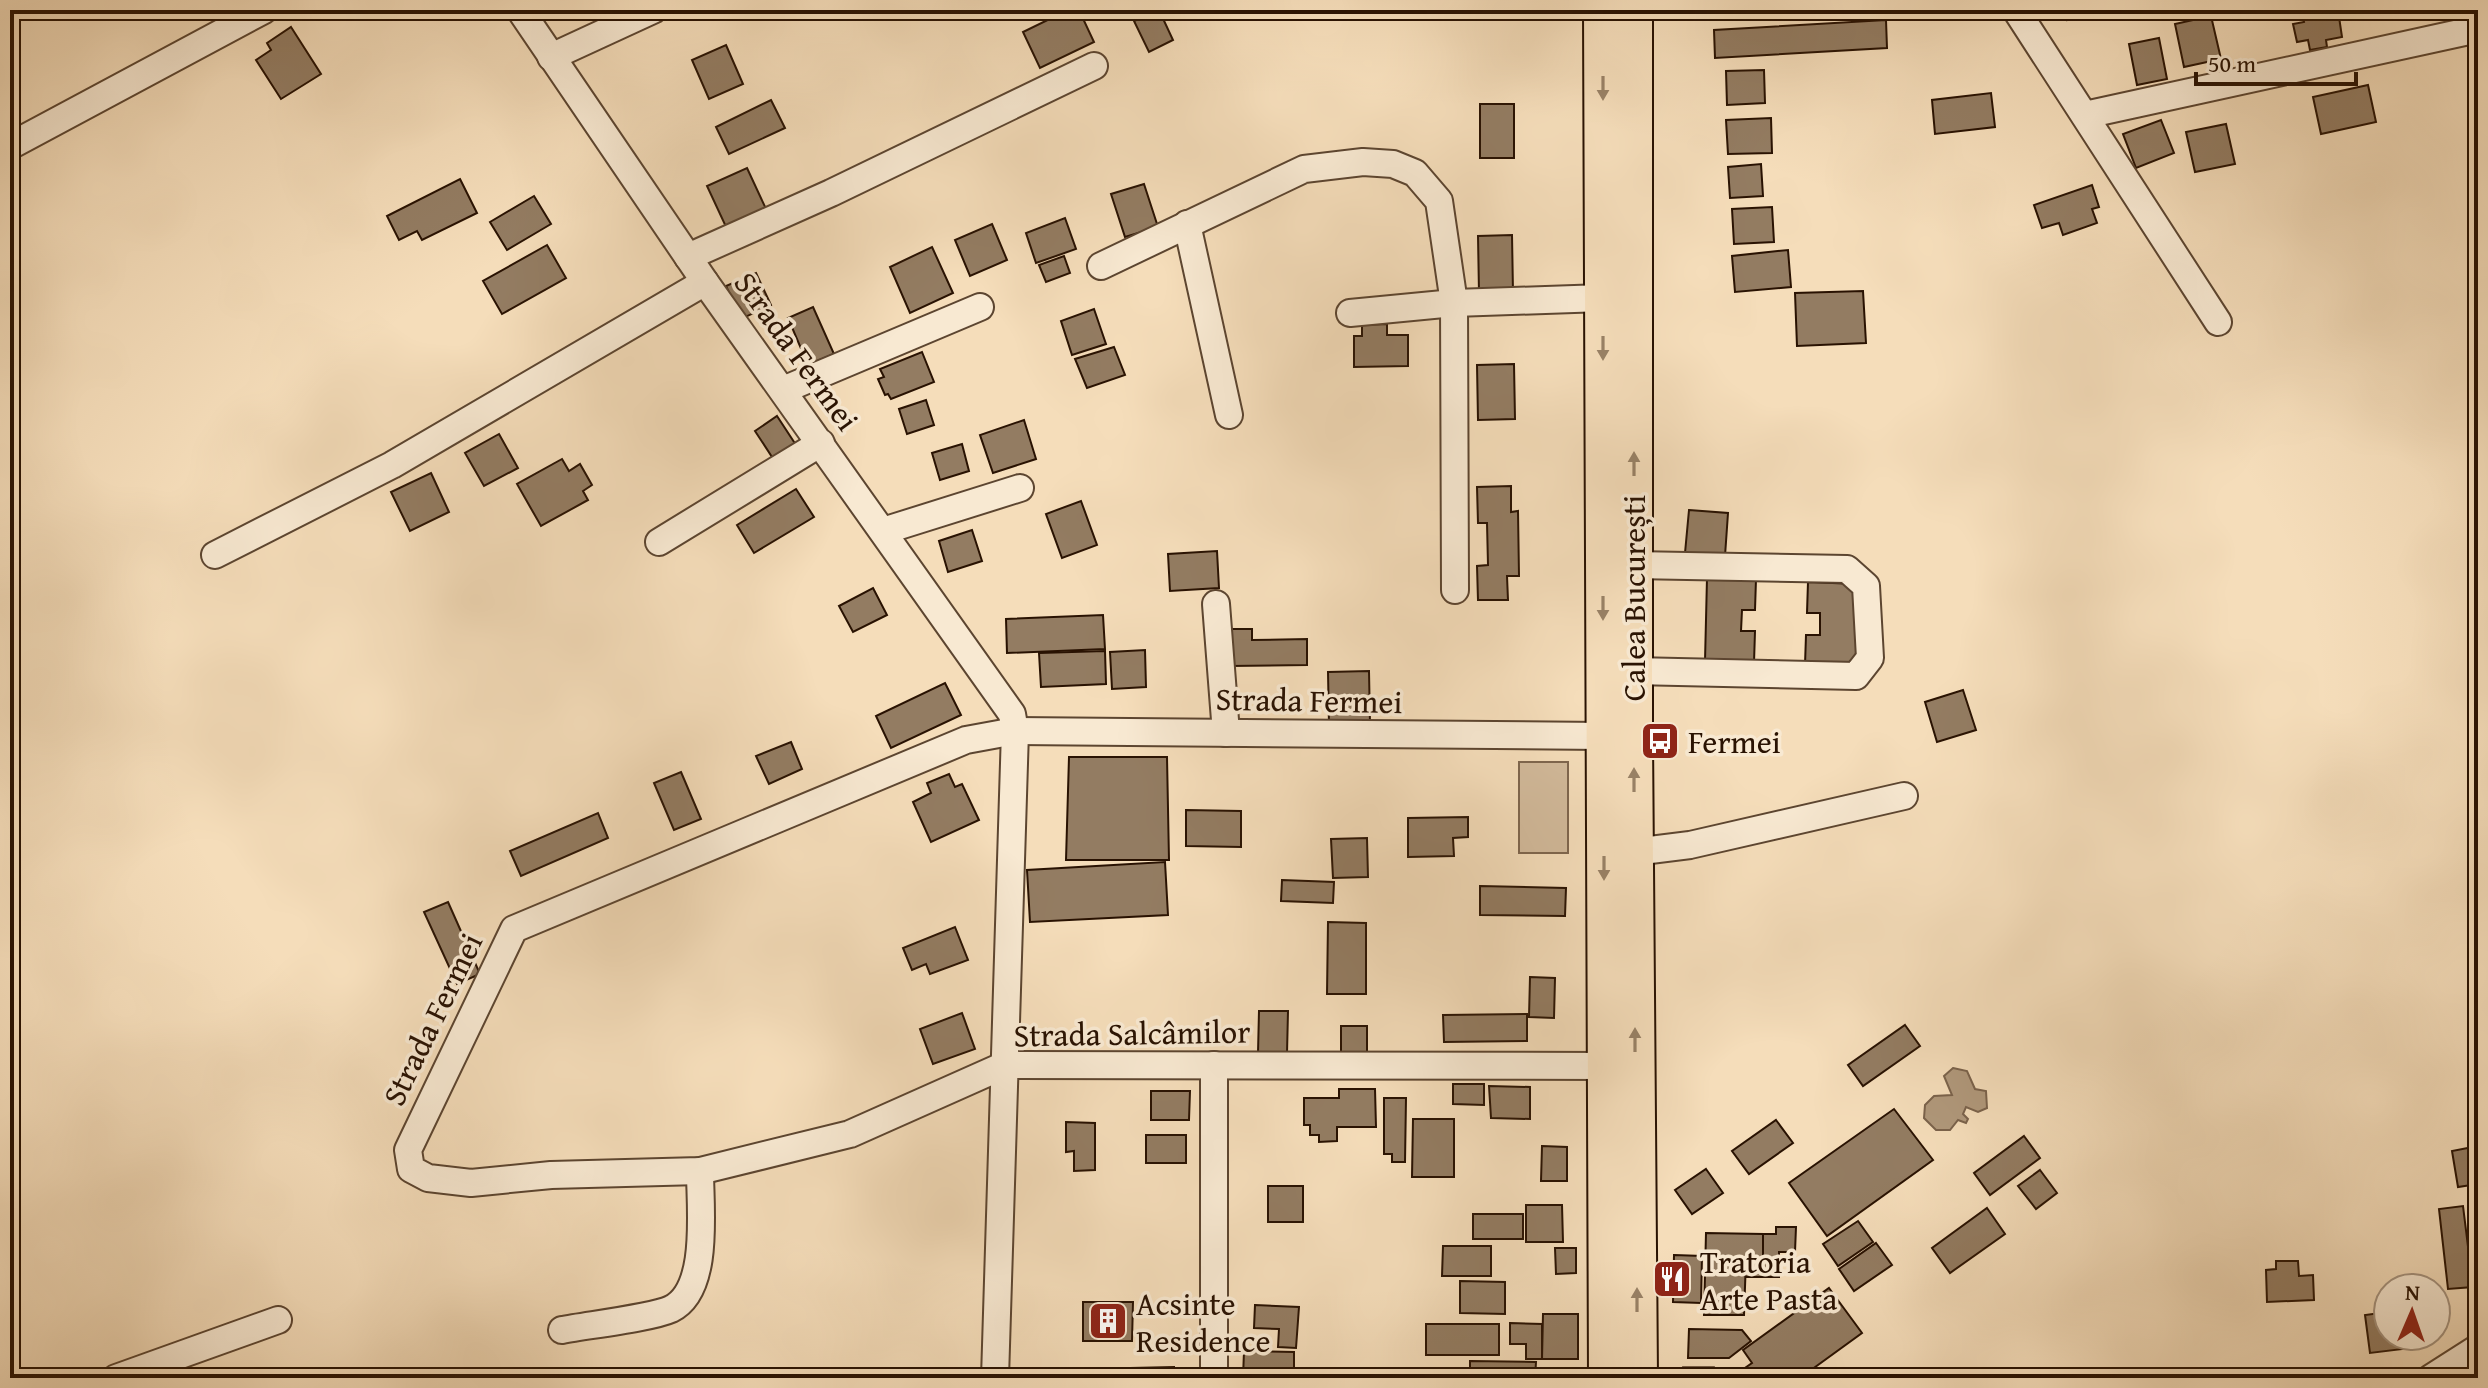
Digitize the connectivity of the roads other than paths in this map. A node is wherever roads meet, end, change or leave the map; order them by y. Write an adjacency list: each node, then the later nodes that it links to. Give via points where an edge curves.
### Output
1 (264, 10): 11 (street)
2 (520, 10): 8 (street, Strada Fermei)
3 (653, 10): 8 (street)
4 (1603, 10): 16 (highway, Calea București, one-way to 16)
5 (1633, 10): 28 (highway, Calea București, one-way to 5)
6 (2016, 10): 10 (street)
7 (2478, 29): 10 (street)
8 (551, 57): 13 (street, Strada Fermei)
9 (1094, 66): 13 (street)
10 (2085, 115): 20 (street)
11 (10, 146)
12 (1187, 224): 14 (street); 17 (street, via 1304,169 1393,164 1415,173 1439,201); 22 (street)
13 (688, 257): 15 (street, Strada Fermei)
14 (1101, 266)
15 (705, 282): 21 (street, Strada Fermei); 27 (street, via 392,465)
16 (1603, 298): 17 (street); 34 (highway, Calea București, one-way to 34)
17 (1454, 303): 19 (street); 29 (street)
18 (980, 307): 21 (street)
19 (1350, 313)
20 (2218, 322)
21 (783, 390): 23 (street, Strada Fermei)
22 (1229, 415)
23 (821, 443): 25 (street, Strada Fermei); 26 (street)
24 (1020, 488): 25 (street)
25 (883, 531): 32 (street, Strada Fermei, via 1012,714)
26 (659, 542)
27 (215, 555)
28 (1634, 565): 31 (highway, Calea București); 31 (street, via 1847,569 1866,586 1870,658 1856,676)
29 (1455, 590)
30 (1216, 604): 33 (street)
31 (1633, 671): 36 (highway, Calea București, one-way to 31)
32 (1015, 731): 33 (street, Strada Fermei); 37 (street); 40 (street, Strada Fermei, via 966,740 514,929)
33 (1226, 733): 34 (street, Strada Fermei)
34 (1603, 736): 39 (highway, Calea București, one-way to 39)
35 (1904, 796): 36 (street, via 1690,845)
36 (1634, 852): 49 (highway, Calea București, one-way to 36)
37 (1005, 1065): 38 (street, Strada Salcâmilor); 41 (street, Strada Salcâmilor, via 850,1134); 46 (street)
38 (1214, 1065): 39 (street, Strada Salcâmilor); 47 (street)
39 (1606, 1066): 48 (highway, Calea București)
40 (408, 1150): 41 (street, Strada Salcâmilor, via 411,1169 428,1178 471,1183)
41 (700, 1171): 43 (street, via 698,1264 692,1290 672,1309)
42 (278, 1320): 45 (street)
43 (562, 1330)
44 (2478, 1348): 50 (street)
45 (116, 1378)
46 (995, 1378)
47 (1214, 1378)
48 (1608, 1378)
49 (1638, 1378)
50 (2431, 1378)

